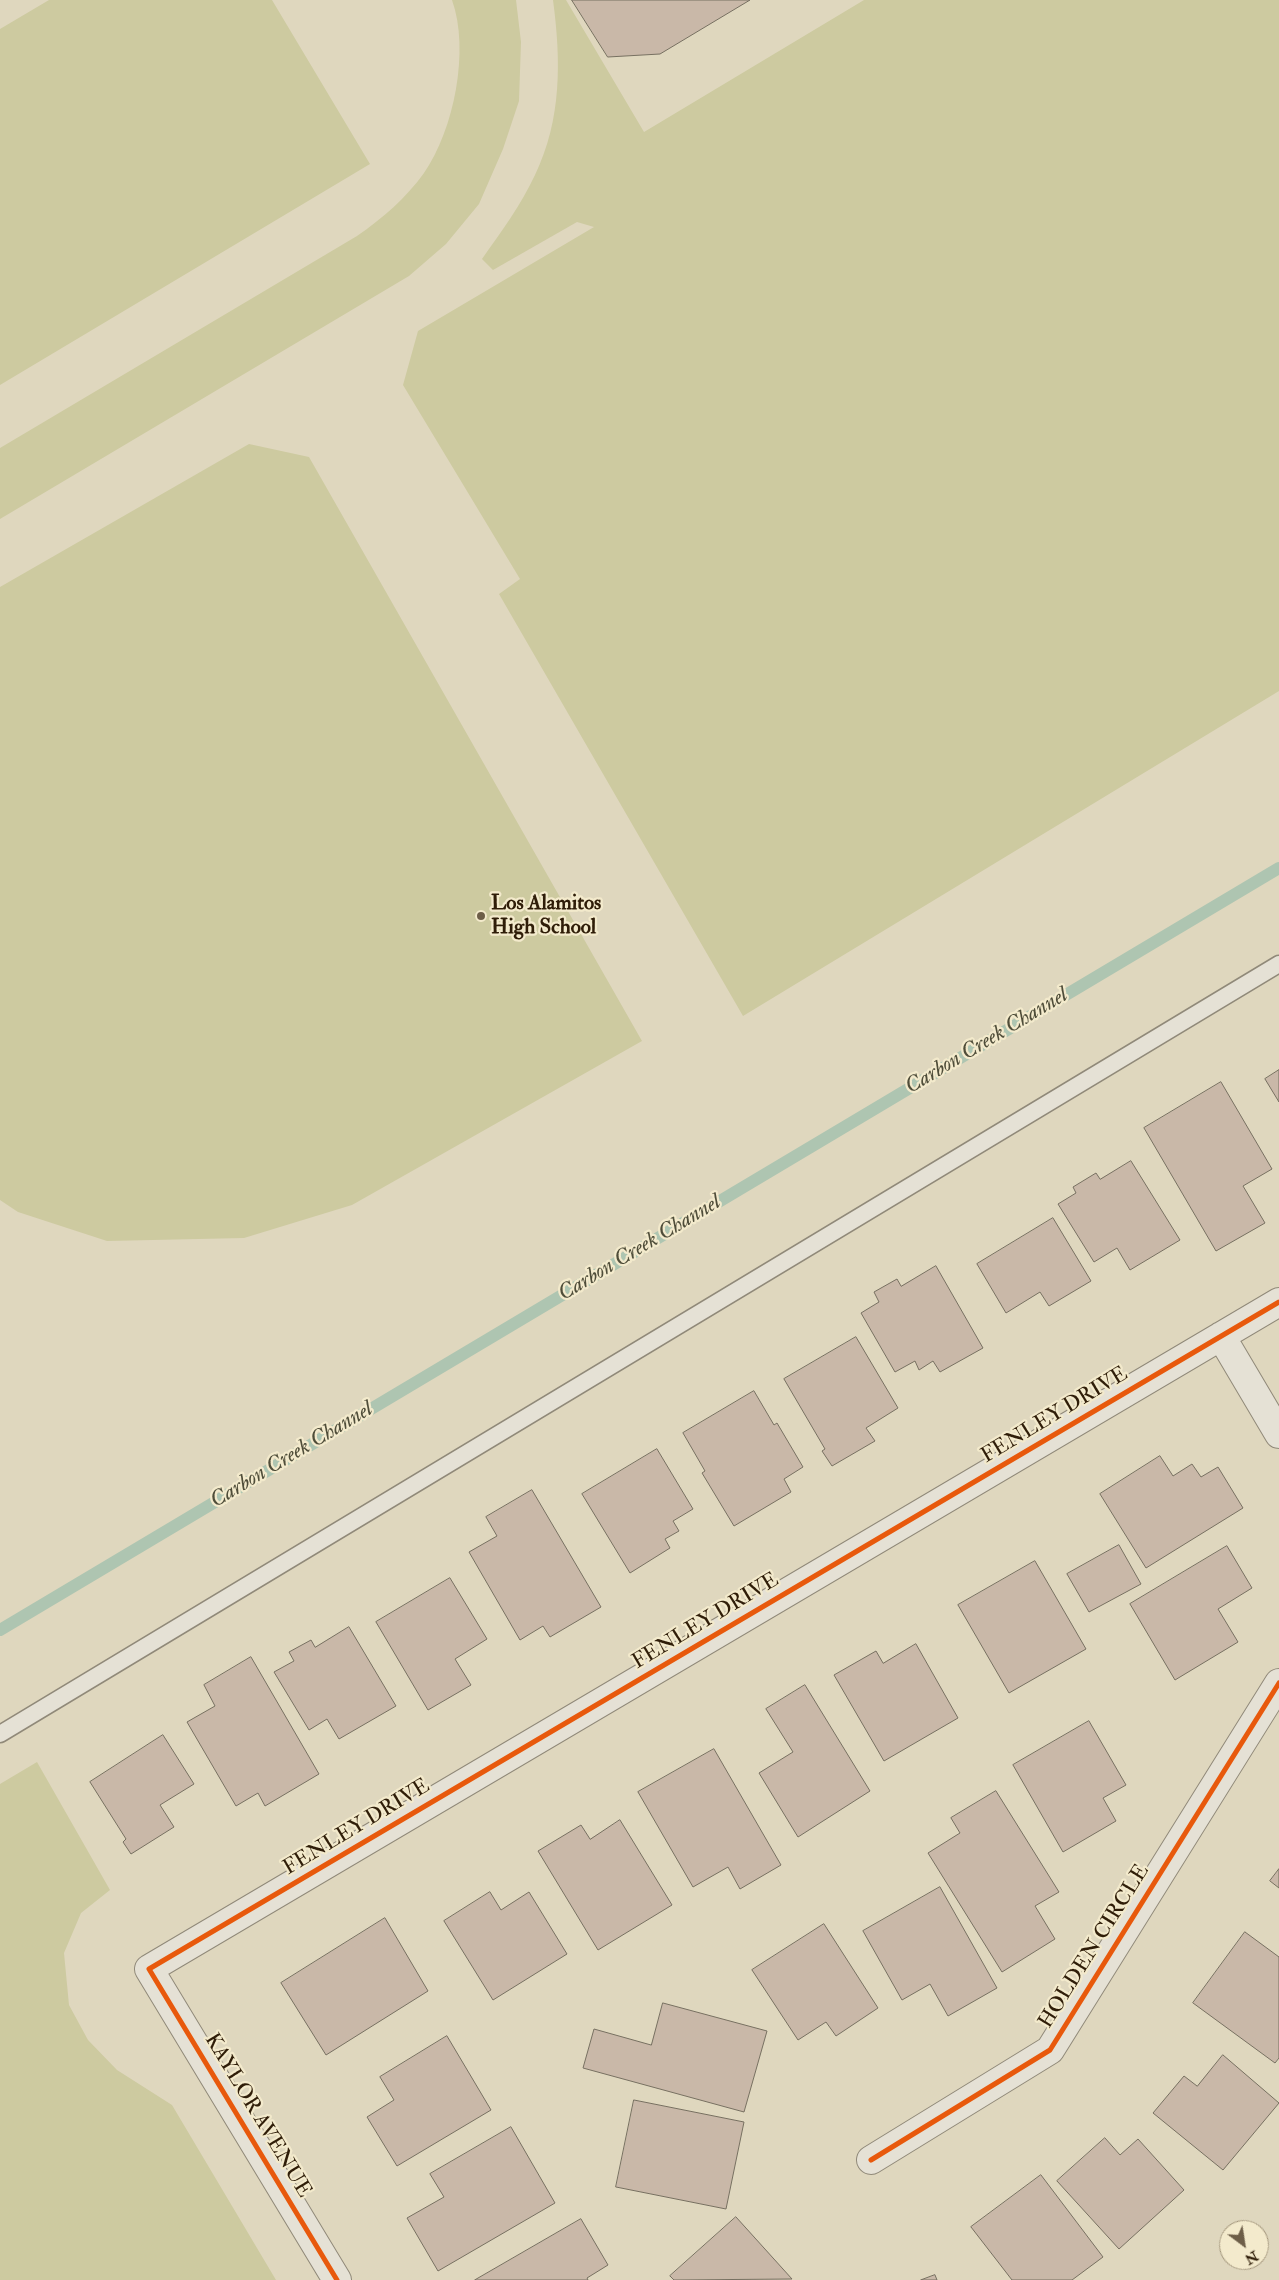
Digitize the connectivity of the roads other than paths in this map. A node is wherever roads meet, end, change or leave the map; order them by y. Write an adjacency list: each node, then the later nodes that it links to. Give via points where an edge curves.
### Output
1 (1279, 964): 6 (lane)
2 (1279, 1302): 3 (street, FENLEY DRIVE)
3 (1221, 1336): 4 (street); 7 (street, FENLEY DRIVE)
4 (1279, 1434)
5 (1279, 1683): 8 (street, HOLDEN CIRCLE, via 1050,2050)
6 (0, 1734)
7 (149, 1969): 9 (street, KAYLOR AVENUE)
8 (870, 2160)
9 (336, 2280)

